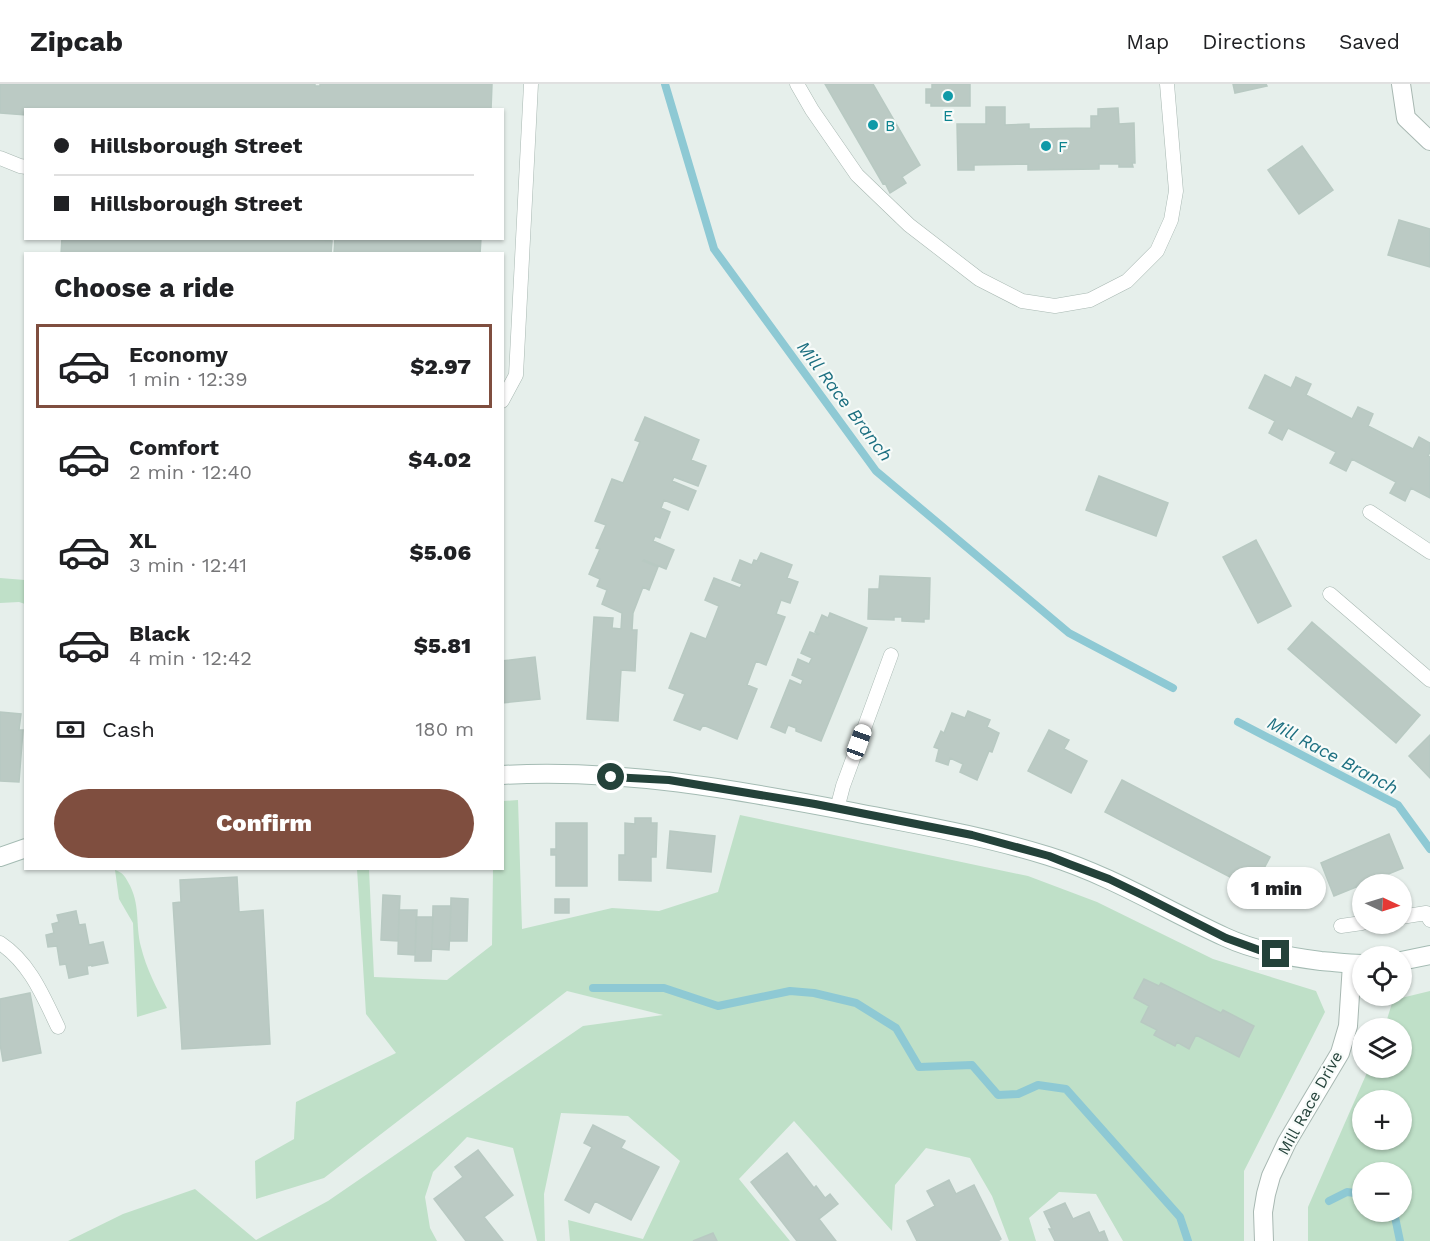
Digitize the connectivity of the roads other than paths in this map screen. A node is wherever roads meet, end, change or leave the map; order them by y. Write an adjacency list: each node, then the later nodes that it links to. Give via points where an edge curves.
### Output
1 (531, 84): 8 (lane, via 516,375)
2 (797, 84): 3 (lane, via 857,175 909,225 979,279 1022,301 1055,306 1090,300 1109,291 1127,281 1157,251 1171,220 1176,191)
3 (1167, 84)
4 (1401, 84): 5 (street, via 1406,118)
5 (1430, 141)
6 (0, 158): 7 (lane)
7 (24, 166)
8 (504, 397)
9 (1370, 512): 10 (lane)
10 (1430, 552)
11 (1330, 594): 13 (lane)
12 (891, 655): 15 (lane)
13 (1430, 680)
14 (504, 775): 15 (street, via 669,780)
15 (837, 809): 25 (street, via 972,835 1049,856 1109,879 1226,938 1259,950 1292,958)
16 (24, 849): 17 (street)
17 (0, 857)
18 (1412, 915): 19 (lane, via 1426,913)
19 (1430, 920)
20 (1352, 924): 21 (lane)
21 (1341, 926)
22 (0, 943): 27 (lane, via 18,958 38,985)
23 (1430, 955): 24 (street)
24 (1412, 959)
25 (1352, 964)
26 (1352, 998): 28 (street, Mill Race Drive, via 1340,1053 1271,1176 1263,1212)
27 (58, 1027)
28 (1264, 1241)

